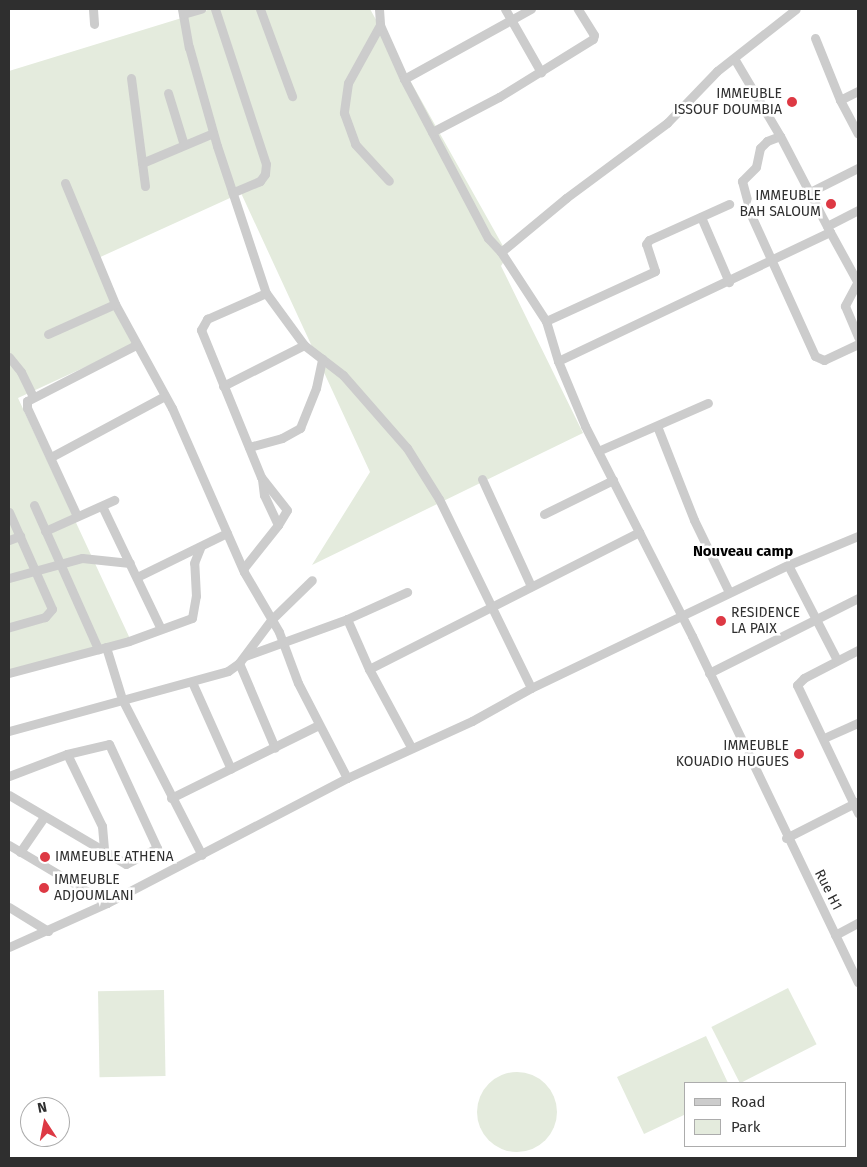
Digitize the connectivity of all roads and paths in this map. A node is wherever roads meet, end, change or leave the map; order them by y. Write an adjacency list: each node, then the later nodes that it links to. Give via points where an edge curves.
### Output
1 (93, 9): 12 (street)
2 (201, 9): 10 (street)
3 (215, 9): 34 (street, via 266,164 265,174 260,180)
4 (260, 9): 21 (street)
5 (379, 9): 13 (street)
6 (505, 9): 11 (street)
7 (531, 9): 11 (street)
8 (578, 9): 16 (street, via 594,35 593,39)
9 (796, 9): 15 (street)
10 (183, 11): 24 (street)
11 (510, 19): 16 (street); 18 (street)
12 (94, 24)
13 (380, 25): 18 (street, Rue H1); 30 (street, via 348,83 344,113 355,144)
14 (815, 38): 22 (street)
15 (735, 60): 26 (street); 39 (street, via 717,71 667,123 566,198)
16 (541, 72): 23 (street)
17 (131, 78): 28 (street)
18 (404, 79): 23 (street, Rue H1)
19 (858, 92): 22 (street)
20 (168, 93): 27 (street)
21 (292, 96)
22 (840, 100): 25 (street)
23 (432, 132): 39 (street, Rue H1, via 488,238)
24 (213, 133): 27 (street); 34 (street)
25 (858, 134)
26 (780, 136): 33 (street); 40 (street, via 760,148 756,167 742,181)
27 (184, 145): 28 (street)
28 (142, 163): 32 (street)
29 (858, 168): 33 (street)
30 (389, 181)
31 (65, 183): 44 (street)
32 (145, 186)
33 (810, 192): 38 (street)
34 (232, 193): 43 (street)
35 (729, 204): 37 (street)
36 (858, 210): 38 (street)
37 (701, 217): 41 (street); 45 (street, via 646,242 655,271)
38 (828, 229): 40 (street); 42 (street)
39 (501, 252): 45 (street, Rue H1)
40 (770, 262): 41 (street); 50 (street, via 818,360)
41 (729, 282): 53 (street)
42 (858, 282): 47 (street, via 845,306)
43 (266, 293): 49 (street); 54 (street, via 203,324 203,336)
44 (114, 304): 46 (street); 48 (street)
45 (546, 321): 53 (street, Rue H1)
46 (48, 334)
47 (858, 337)
48 (136, 344): 55 (street); 56 (street)
49 (304, 344): 52 (street); 54 (street)
50 (858, 344)
51 (9, 357): 55 (street, via 22,372)
52 (322, 359): 59 (street, via 314,395 300,428 282,438); 91 (street, via 343,375 407,448 439,498)
53 (558, 361): 60 (street, Rue H1)
54 (223, 386): 59 (street)
55 (32, 395): 61 (street, via 27,400 27,408)
56 (165, 396): 61 (street); 74 (street)
57 (708, 403): 58 (street)
58 (657, 426): 60 (street); 89 (street, via 694,520)
59 (249, 447): 62 (street)
60 (598, 451): 64 (street, Rue H1)
61 (51, 457): 70 (street)
62 (261, 477): 71 (street, via 264,495); 71 (street, via 287,510)
63 (482, 479): 87 (street)
64 (613, 480): 69 (street); 73 (street, Rue H1)
65 (114, 500): 67 (street)
66 (34, 505): 72 (street)
67 (102, 506): 70 (street); 80 (street)
68 (9, 512): 75 (street)
69 (544, 514)
70 (77, 516): 72 (street)
71 (278, 526): 82 (street)
72 (45, 531): 79 (street)
73 (639, 532): 87 (street); 92 (street, Rue H1)
74 (227, 533): 78 (street); 82 (street)
75 (20, 536): 77 (street); 83 (street)
76 (858, 536): 81 (street)
77 (9, 540)
78 (201, 546): 84 (street); 97 (street, via 194,563 194,615)
79 (59, 563): 80 (street, via 82,558); 83 (street); 99 (street)
80 (130, 563): 84 (street)
81 (788, 564): 89 (street); 95 (street)
82 (243, 568): 93 (street)
83 (36, 570): 85 (street); 96 (street, via 51,603 50,614)
84 (137, 577): 97 (street)
85 (9, 578)
86 (312, 580): 93 (street)
87 (531, 586): 91 (street)
88 (407, 592): 94 (street)
89 (729, 592): 92 (street)
90 (858, 598): 95 (street)
91 (490, 608): 103 (street); 107 (street)
92 (681, 616): 105 (street, Rue H1); 107 (street)
93 (271, 620): 98 (street); 101 (street)
94 (347, 620): 98 (street); 103 (street)
95 (817, 620): 102 (street); 105 (street)
96 (9, 627)
97 (161, 629): 99 (street)
98 (282, 642): 101 (street); 110 (street)
99 (102, 648): 104 (street); 108 (street)
100 (858, 650): 102 (street)
101 (242, 660): 106 (street, via 228,671); 114 (street)
102 (838, 660): 112 (street, via 797,685)
103 (369, 670): 113 (street)
104 (9, 673)
105 (709, 673): 124 (street, Rue H1)
106 (192, 682): 108 (street); 116 (street)
107 (532, 688): 113 (street, via 472,721)
108 (122, 699): 111 (street); 120 (street)
109 (858, 723): 112 (street)
110 (319, 725): 114 (street); 118 (street)
111 (9, 731)
112 (824, 738): 121 (street)
113 (411, 747): 118 (street)
114 (275, 748): 116 (street)
115 (67, 754): 117 (street); 126 (street, via 102,826); 126 (street, via 109,744 157,848 126,864)
116 (231, 769): 120 (street)
117 (9, 776)
118 (347, 778): 128 (street)
119 (9, 795): 123 (street)
120 (171, 798): 128 (street)
121 (856, 802): 122 (street); 124 (street)
122 (858, 813)
123 (44, 817): 126 (street); 127 (street)
124 (786, 838): 133 (street, Rue H1)
125 (9, 845): 127 (street)
126 (104, 851)
127 (20, 852): 129 (street)
128 (202, 855): 129 (street)
129 (107, 903): 132 (street)
130 (9, 907): 132 (street)
131 (858, 923): 133 (street)
132 (48, 931): 134 (street)
133 (835, 935): 135 (street, Rue H1)
134 (9, 947)
135 (858, 982)

